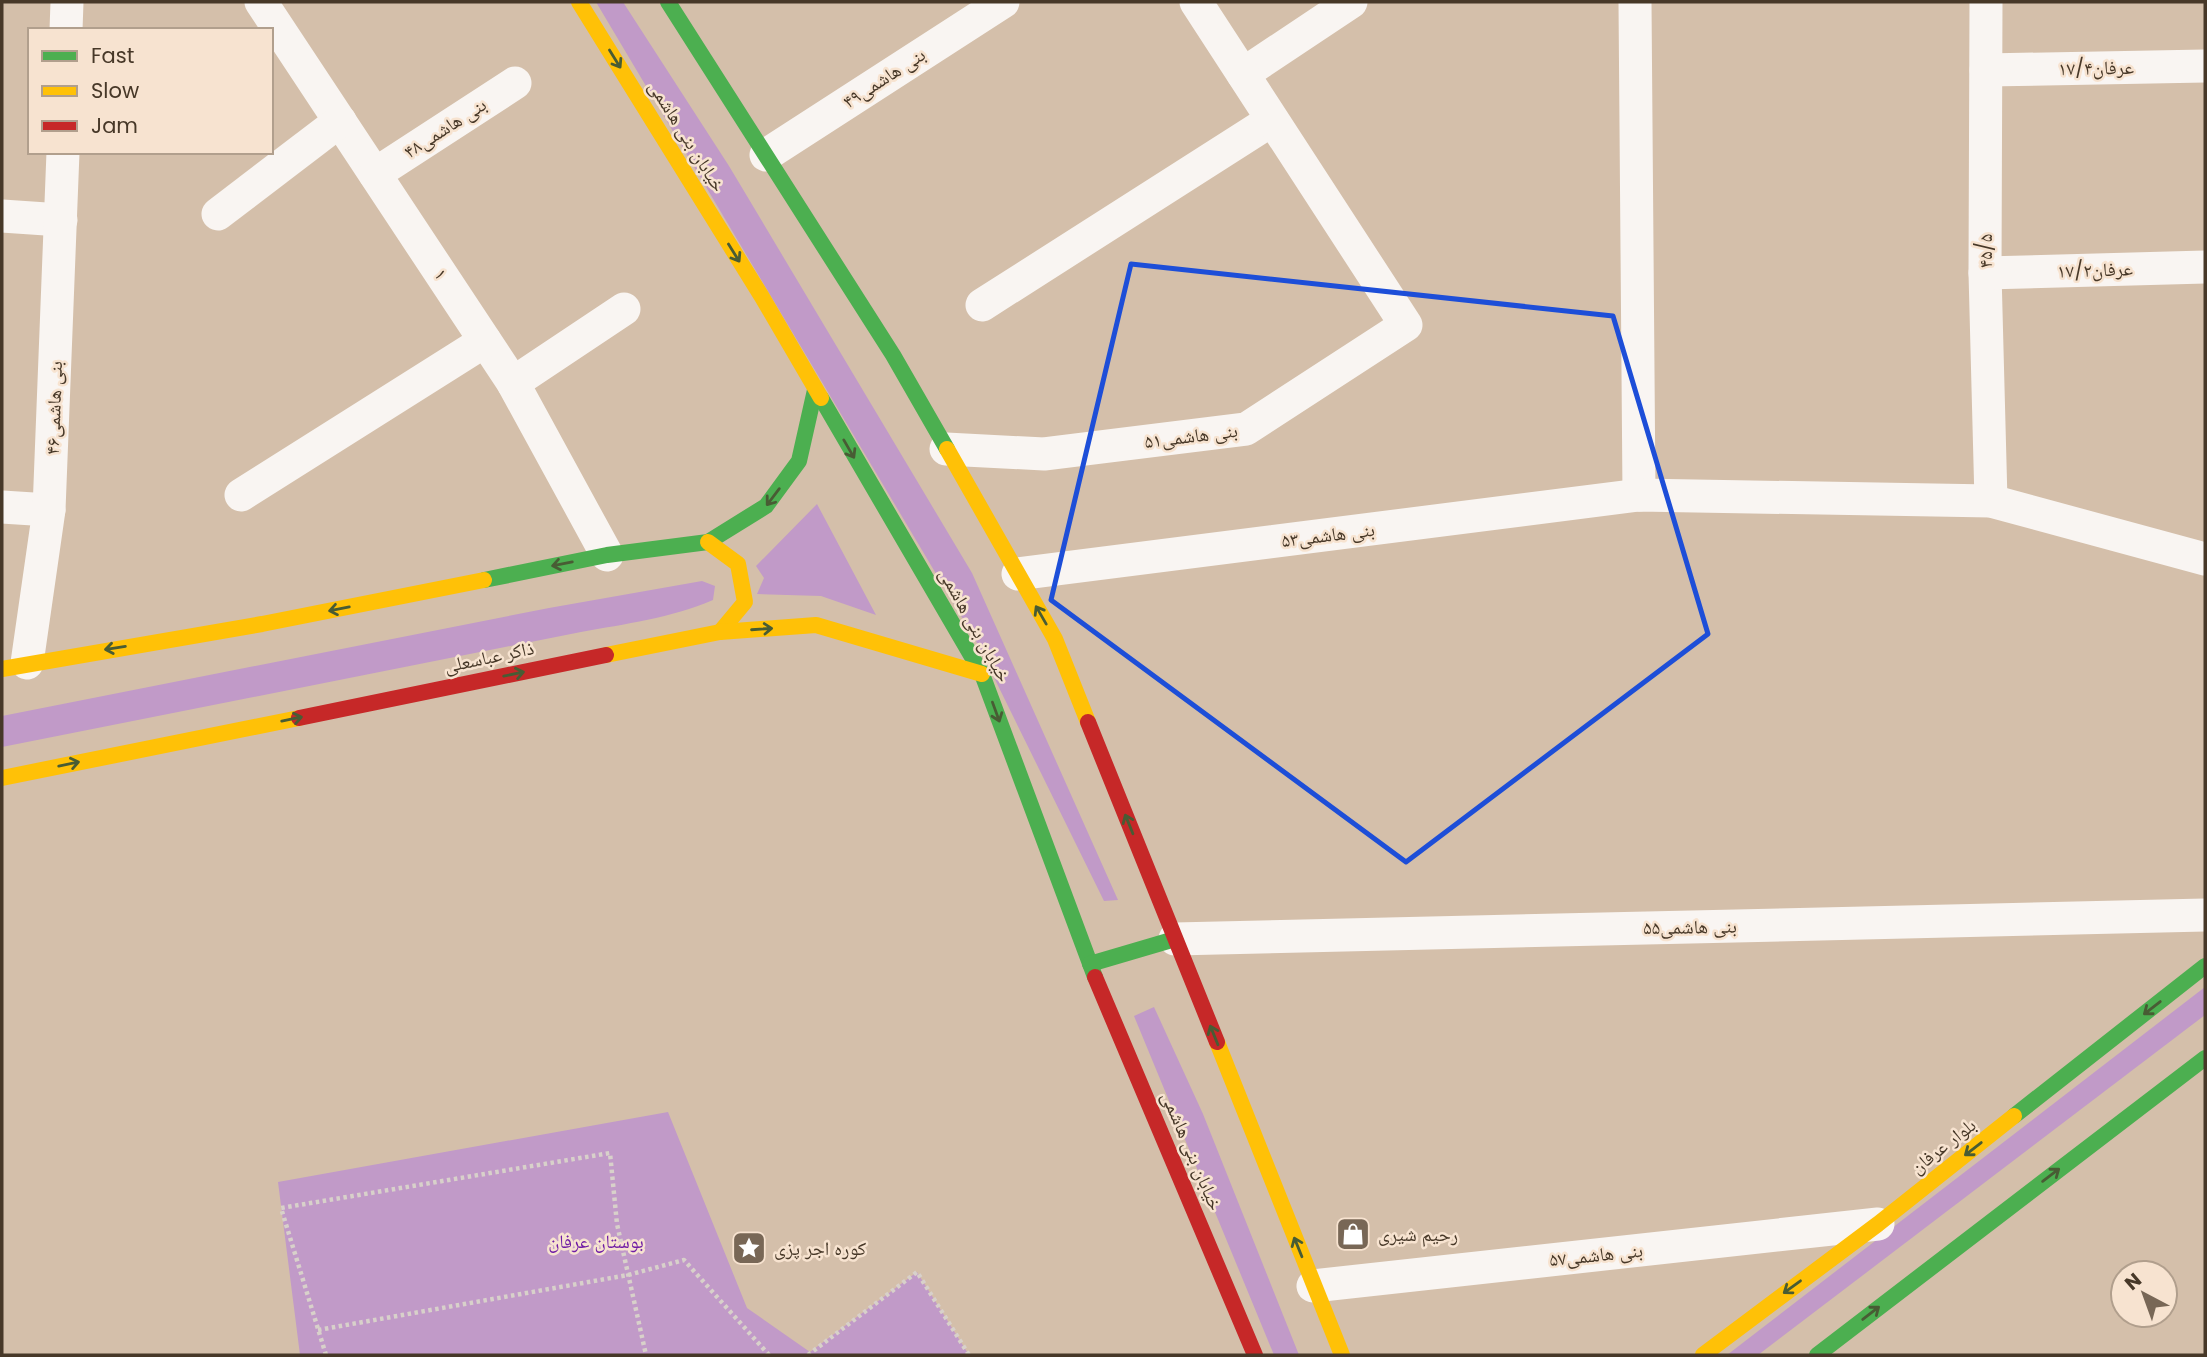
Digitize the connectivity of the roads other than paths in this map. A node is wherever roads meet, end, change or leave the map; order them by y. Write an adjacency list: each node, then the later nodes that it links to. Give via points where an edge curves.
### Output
1 (67, 2): 10 (street)
2 (261, 2): 16 (street, ۱)
3 (579, 2): 29 (main road, خیابان بنی هاشمی, one-way to 29)
4 (668, 2): 18 (main road)
5 (1003, 2): 18 (street, بنی هاشمی۴۹)
6 (1196, 2): 13 (street)
7 (1350, 2): 13 (street)
8 (1635, 2): 32 (street)
9 (1986, 2): 12 (street, ۴۵/۵)
10 (66, 28)
11 (2205, 66): 12 (street, ۱۷/۴عرفان)
12 (1986, 70): 24 (street, ۴۵/۵)
13 (1242, 74): 15 (street)
14 (515, 83): 19 (street, ۴۸بنی هاشمی)
15 (1272, 120): 25 (street); 30 (street, بنی هاشمی۵۱, via 1406,325 1246,429 1044,454)
16 (340, 121): 19 (street, ۱); 20 (street)
17 (63, 154): 22 (street, بنی هاشمی۴۶)
18 (766, 155): 30 (main road, via 894,355)
19 (375, 174): 27 (street, ۱)
20 (218, 214)
21 (2, 216): 22 (street)
22 (61, 220): 35 (street, بنی هاشمی۴۶)
23 (2205, 267): 24 (street, ۱۷/۲عرفان)
24 (1984, 274): 33 (street, ۴۵/۵)
25 (982, 305)
26 (624, 309): 28 (street)
27 (485, 341): 28 (street, ۱); 31 (street)
28 (513, 383): 37 (street, ۱)
29 (815, 390): 36 (main road, one-way to 36, via 799,461 766,506); 42 (main road, خیابان بنی هاشمی, one-way to 42)
30 (946, 449): 39 (main road)
31 (241, 495)
32 (1639, 495): 33 (street, بنی هاشمی۵۳); 39 (street, بنی هاشمی۵۳)
33 (1991, 501): 38 (street, بنی هاشمی۵۳)
34 (2, 507): 35 (street)
35 (50, 510): 41 (street, بنی هاشمی۴۶)
36 (708, 542): 37 (main road); 40 (main road, via 738,564 745,602)
37 (607, 555): 41 (main road, one-way to 41, via 262,624)
38 (2205, 559)
39 (1018, 574): 45 (main road, one-way to 39, via 1055,639)
40 (720, 632): 42 (main road, ذاکر عباسعلی, one-way to 42, via 816,625); 43 (main road, ذاکر عباسعلی, one-way to 40)
41 (14, 666)
42 (982, 674): 46 (main road, خیابان بنی هاشمی, one-way to 46)
43 (2, 778)
44 (2205, 915): 45 (street, بنی هاشمی۵۵)
45 (1175, 939): 46 (main road); 50 (main road, one-way to 45)
46 (1090, 964): 51 (main road, خیابان بنی هاشمی)
47 (2205, 966): 49 (main road, بلوار عرفان, one-way to 49)
48 (2205, 1058): 54 (main road, one-way to 48)
49 (1878, 1224): 50 (street, بنی هاشمی۵۷); 53 (main road, بلوار عرفان, one-way to 53)
50 (1313, 1286): 52 (main road)
51 (1255, 1355)
52 (1342, 1355)
53 (1703, 1355)
54 (1817, 1355)

